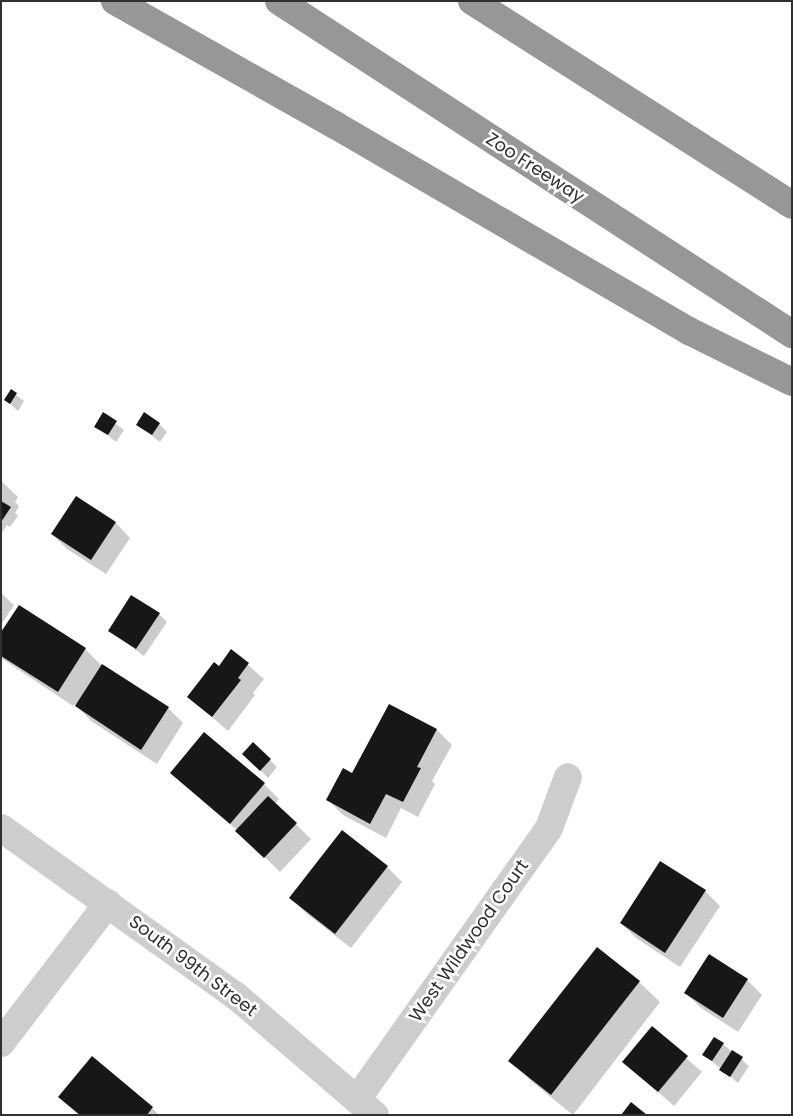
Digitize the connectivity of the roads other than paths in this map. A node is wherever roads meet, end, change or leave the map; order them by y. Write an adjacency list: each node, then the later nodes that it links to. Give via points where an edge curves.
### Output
1 (115, 1): 6 (highway, via 689,331)
2 (279, 1): 5 (highway, Zoo Freeway)
3 (472, 1): 4 (highway)
4 (792, 205)
5 (792, 334)
6 (792, 382)
7 (568, 777): 11 (street, West Wildwood Court, via 549,828)
8 (1, 828): 9 (street, South 99th Street)
9 (108, 903): 10 (street); 11 (street, South 99th Street, via 236,996)
10 (1, 1043)
11 (366, 1106)

